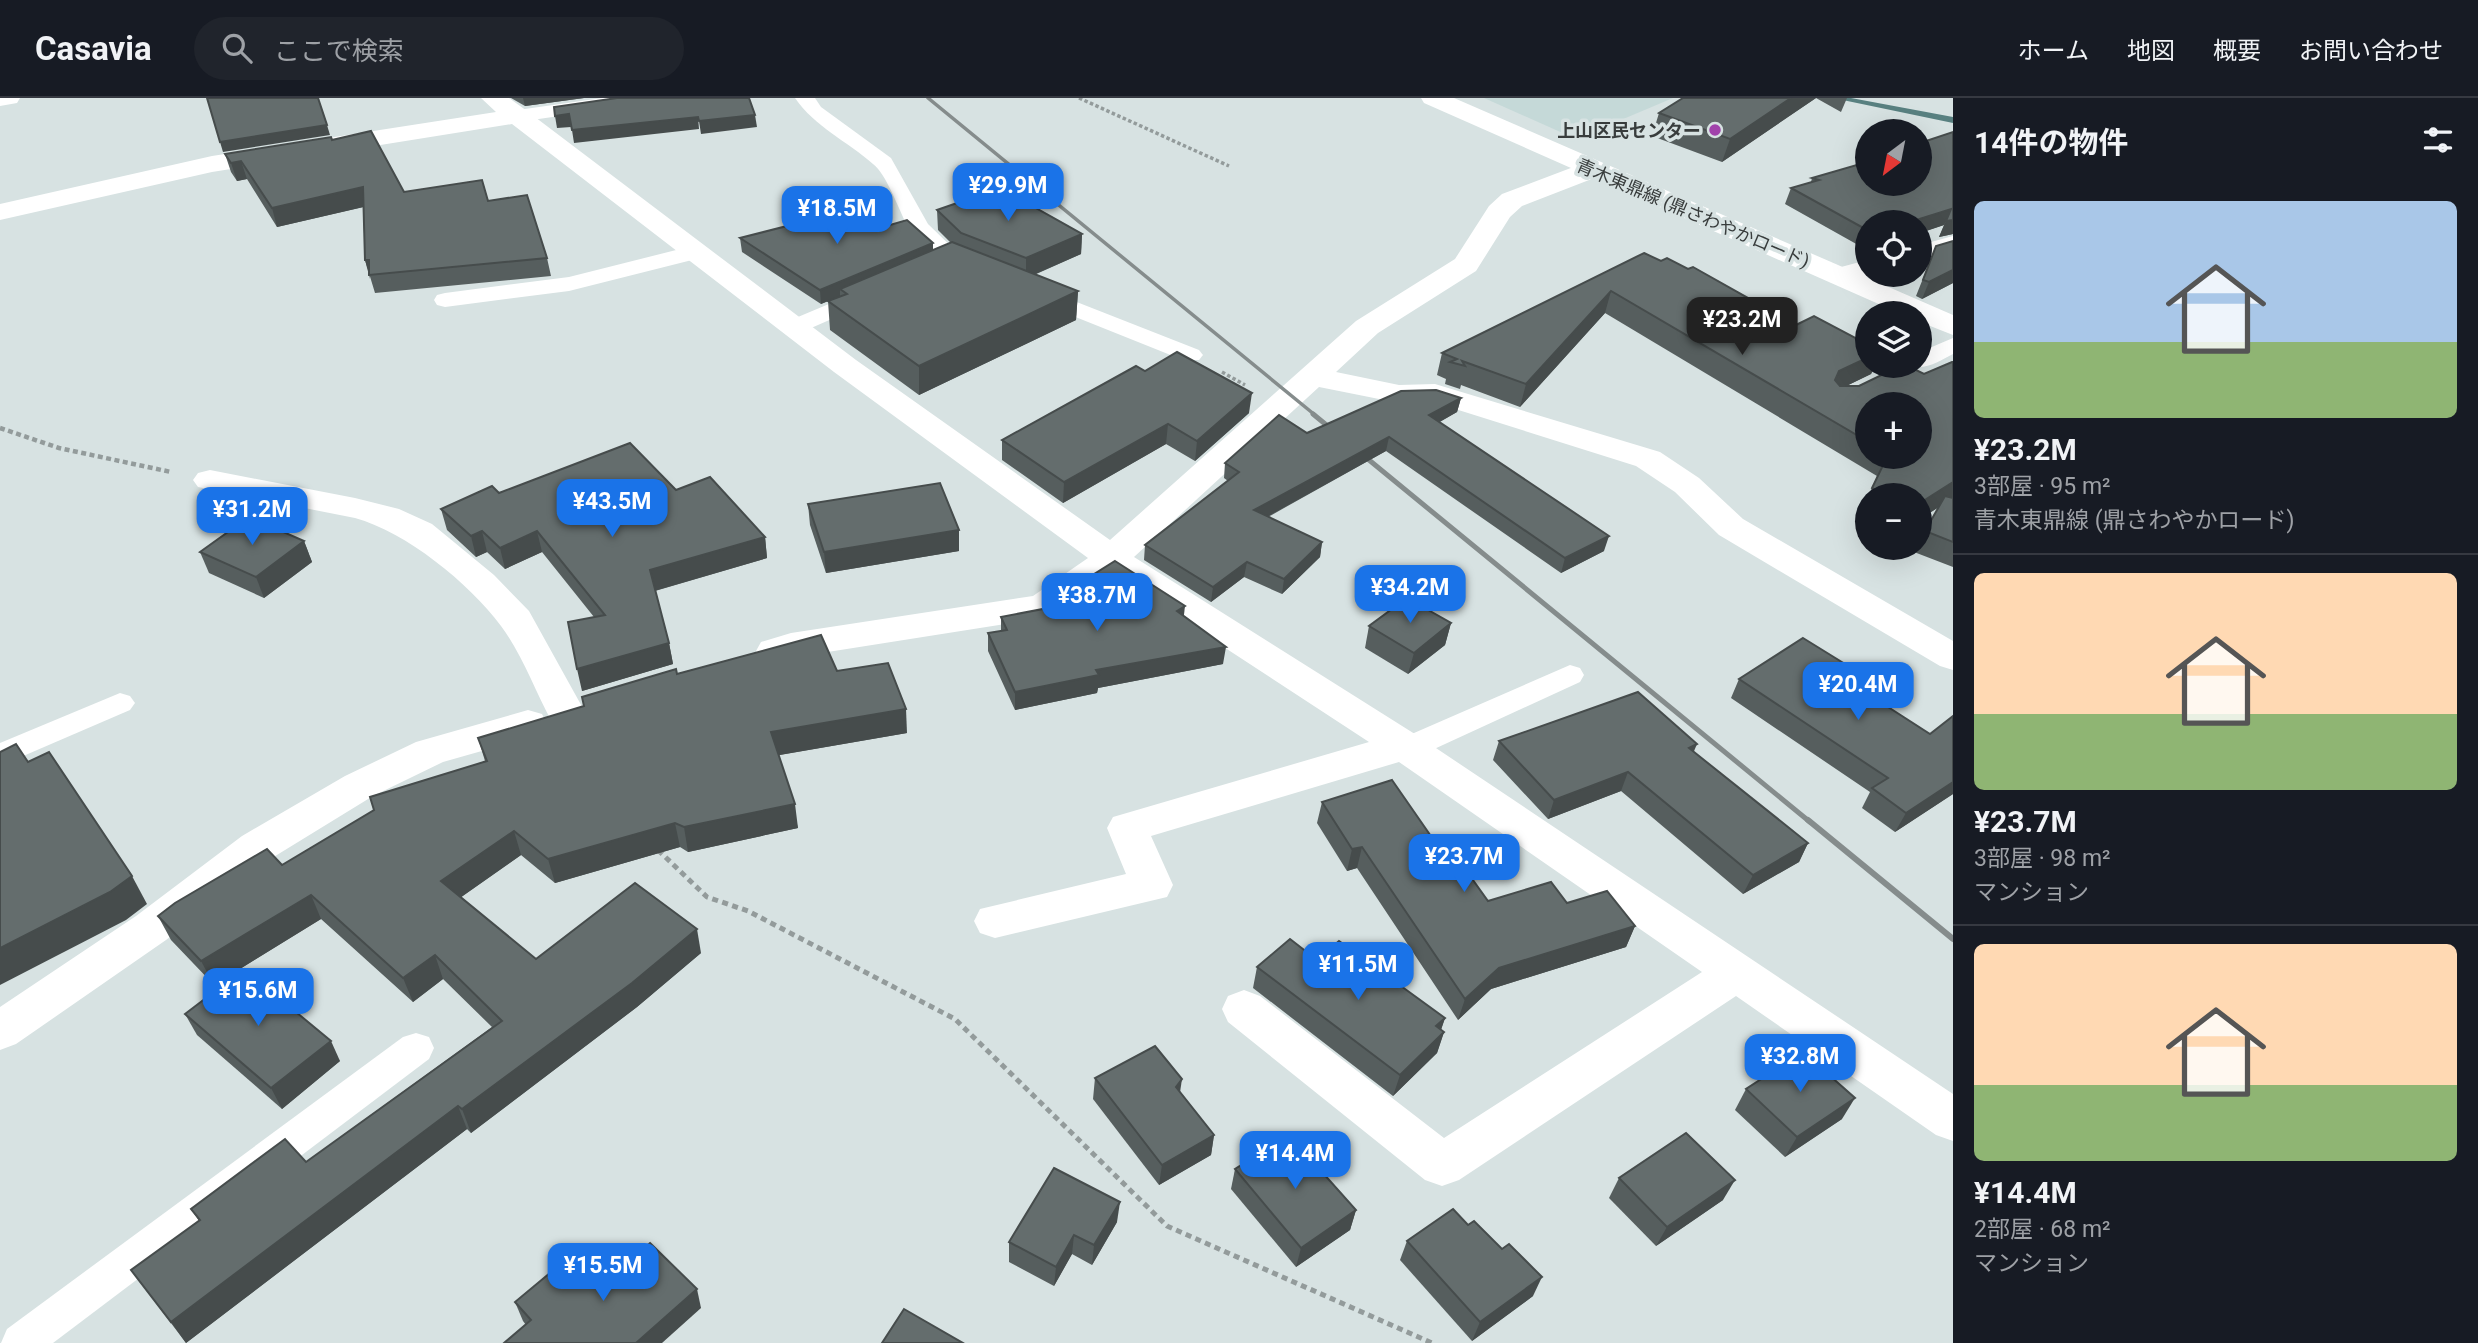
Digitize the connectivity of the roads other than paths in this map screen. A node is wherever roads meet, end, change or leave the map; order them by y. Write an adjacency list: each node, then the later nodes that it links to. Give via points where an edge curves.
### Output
1 (8, 98): 6 (street)
2 (493, 98): 7 (street)
3 (642, 98): 7 (lane)
4 (805, 98): 13 (lane, via 814,111 884,162 919,227)
5 (1433, 98): 8 (street, 青木東鼎線 (鼎さわやかロード))
6 (0, 99)
7 (518, 116): 9 (street, via 212,164); 12 (street)
8 (1593, 169): 17 (street, 青木東鼎線 (鼎さわやかロード)); 26 (street, via 1512,200 1499,212 1466,265 1367,327)
9 (0, 212)
10 (1953, 244): 11 (street)
11 (1932, 250)
12 (696, 252): 20 (lane, via 569,284); 22 (street)
13 (952, 260): 14 (lane); 16 (lane)
14 (927, 270)
15 (1855, 272): 17 (street)
16 (993, 276)
17 (1840, 276): 21 (street, 青木東鼎線 (鼎さわやかロード))
18 (1017, 285): 24 (lane)
19 (891, 286): 22 (lane)
20 (445, 300)
21 (1953, 326)
22 (794, 327): 28 (street)
23 (1953, 345): 25 (lane)
24 (1191, 355)
25 (1932, 355)
26 (1312, 376): 28 (street); 29 (street, via 1399,394 1436,393 1648,459 1688,485 1731,527)
27 (210, 480): 38 (street, via 355,508 387,516 420,532 481,583 516,620 580,708 430,752 359,786 257,847 151,928)
28 (1111, 558): 30 (street, via 1043,607 791,645); 33 (street)
29 (1953, 657)
30 (738, 661)
31 (1570, 675): 33 (lane)
32 (120, 703): 34 (lane)
33 (1404, 746): 35 (street, via 1126,828 1152,885); 36 (street)
34 (0, 755)
35 (995, 920)
36 (1738, 971): 37 (street, via 1442,1165); 40 (street)
37 (1244, 1009)
38 (0, 1031)
39 (416, 1048): 41 (lane)
40 (1953, 1120)
41 (21, 1343)

